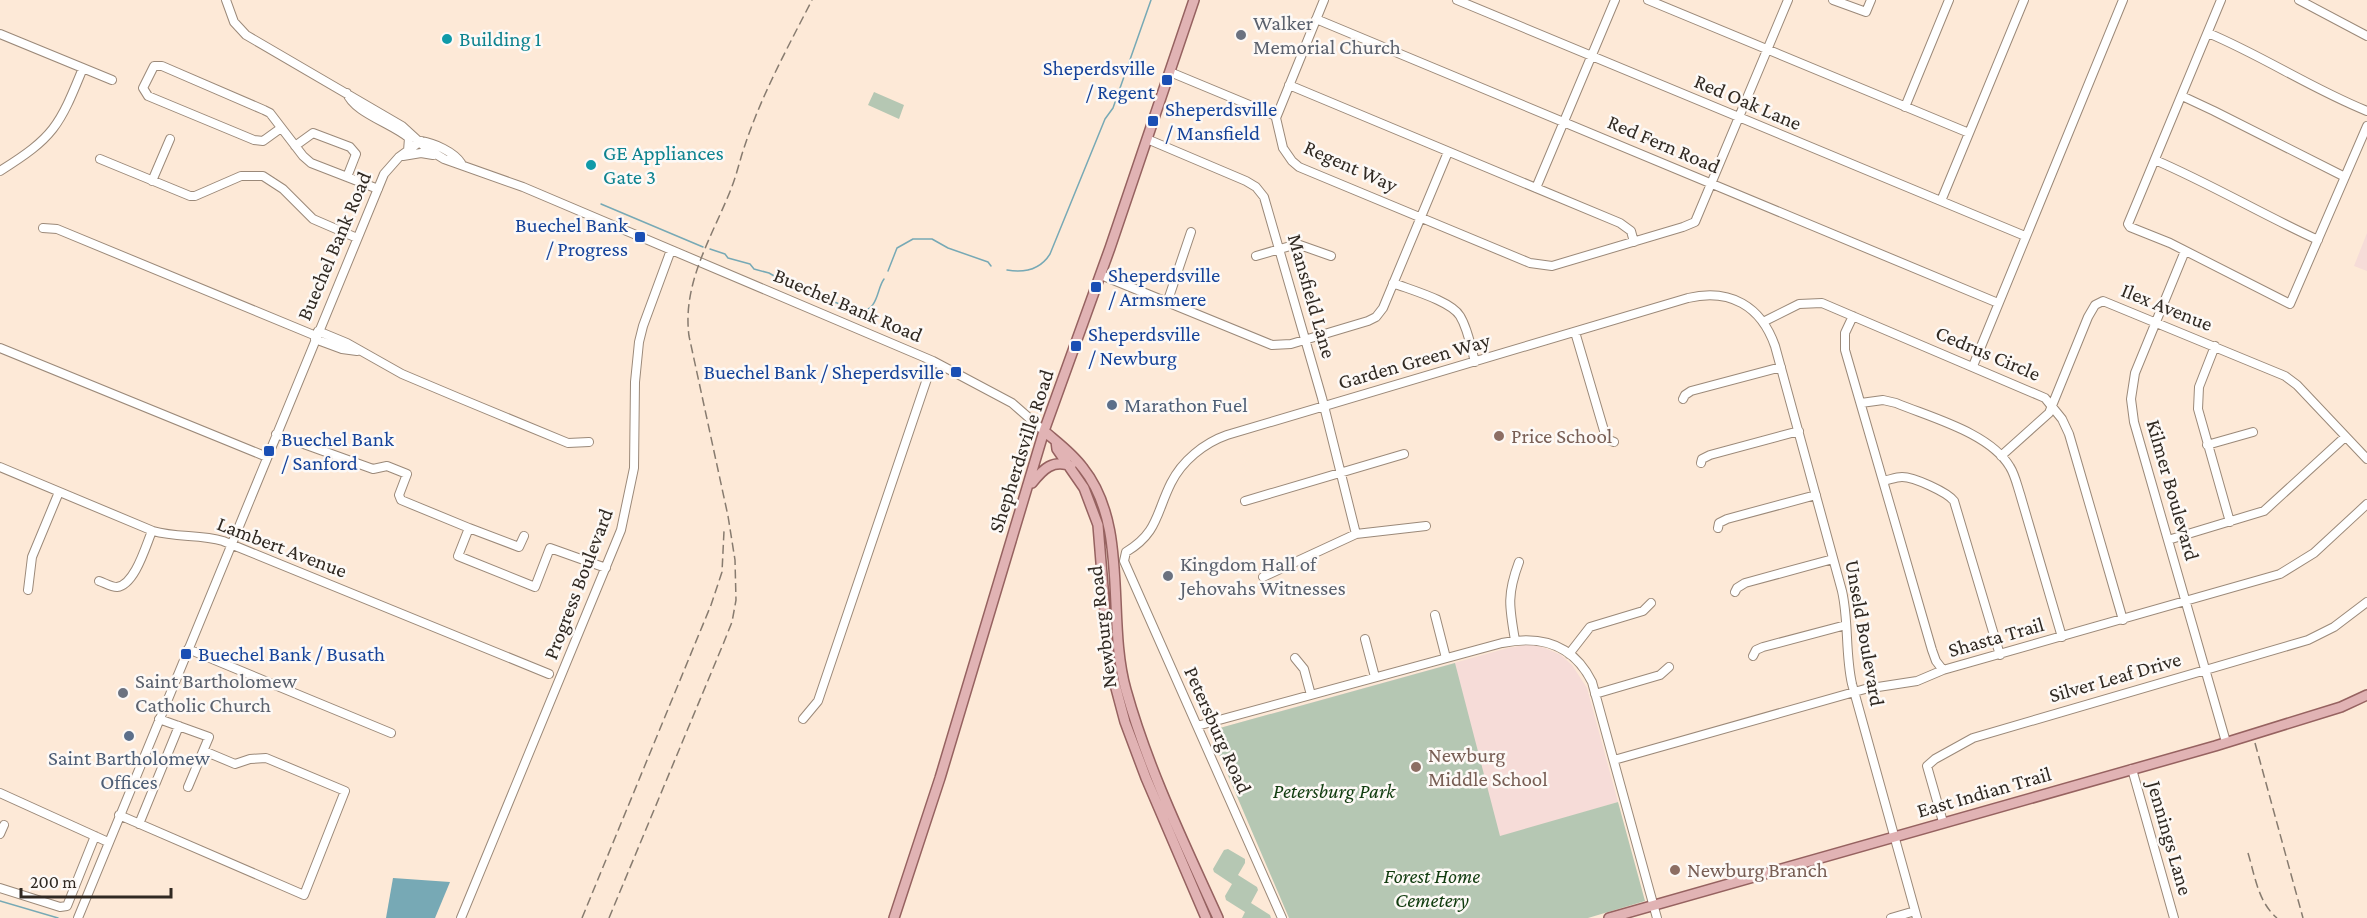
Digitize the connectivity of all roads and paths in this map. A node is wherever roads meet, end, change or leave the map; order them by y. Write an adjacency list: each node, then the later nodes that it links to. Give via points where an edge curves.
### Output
1 (226, 0): 25 (street, via 234,21 246,35)
2 (1194, 0): 22 (main road, Shepherdsville Road)
3 (1324, 0): 15 (street)
4 (1457, 0): 20 (street, Red Oak Lane)
5 (1615, 0): 20 (street)
6 (1648, 0): 19 (street)
7 (1788, 0): 19 (street)
8 (1833, 0): 9 (street, via 1866,12)
9 (1871, 0)
10 (1949, 0): 27 (street)
11 (2024, 0): 34 (street)
12 (2122, 0): 56 (street)
13 (2221, 0): 16 (street)
14 (2299, 0): 18 (street)
15 (1316, 20): 24 (street); 31 (street, Red Fern Road)
16 (2208, 33): 26 (street); 28 (street)
17 (0, 34): 21 (street)
18 (2367, 36)
19 (1768, 50): 27 (street); 30 (street)
20 (1592, 56): 30 (street, Red Oak Lane); 31 (street)
21 (83, 68): 23 (street); 45 (street, via 55,128 36,148)
22 (1170, 72): 29 (street); 36 (main road, Shepherdsville Road)
23 (112, 80)
24 (1289, 86): 29 (street); 39 (street)
25 (348, 93): 37 (street); 40 (street, via 353,104 409,138)
26 (2182, 96): 43 (street); 47 (street)
27 (1905, 106): 34 (street)
28 (2367, 111)
29 (1276, 116): 53 (street, Regent Way, via 1283,148 1295,164)
30 (1740, 117): 49 (street); 52 (street, Red Oak Lane)
31 (1564, 122): 49 (street, Red Fern Road); 50 (street)
32 (2367, 126): 47 (street)
33 (281, 128): 33 (street, via 270,113 162,66 154,66 145,82 148,96 254,140 263,141); 38 (street)
34 (1969, 134): 52 (street)
35 (170, 139): 48 (street)
36 (1147, 139): 60 (street, Mansfield Lane, via 1256,187 1265,201); 65 (main road, Shepherdsville Road)
37 (421, 141): 40 (street, Buechel Bank Road); 41 (street, Buechel Bank Road); 44 (street, via 458,158)
38 (295, 146): 46 (street, via 311,163); 46 (street, via 313,133 350,147 356,154)
39 (1448, 152): 50 (street); 53 (street)
40 (404, 153): 41 (street); 51 (street, Buechel Bank Road, via 387,170)
41 (437, 155): 44 (street, Buechel Bank Road)
42 (99, 159): 48 (street)
43 (2155, 160): 58 (street); 62 (street, via 2128,225)
44 (461, 164): 61 (street, Buechel Bank Road)
45 (0, 171)
46 (347, 177): 51 (street)
47 (2345, 177): 58 (street)
48 (152, 181): 57 (street, via 195,196 241,176 263,176 283,189 313,219)
49 (1712, 184): 59 (street, via 1695,222); 68 (street, Red Fern Road)
50 (1536, 188): 59 (street, via 1620,223 1631,231)
51 (378, 189): 57 (street, Buechel Bank Road)
52 (1941, 201): 56 (street, Red Oak Lane)
53 (1421, 218): 59 (street, Regent Way, via 1530,263 1547,266); 66 (street)
54 (43, 228): 73 (street, via 57,229)
55 (1191, 232): 67 (street)
56 (2025, 236): 68 (street)
57 (357, 238): 73 (street, Buechel Bank Road)
58 (2318, 240): 62 (street, via 2290,304)
59 (1634, 242)
60 (1279, 249): 63 (street); 64 (street, via 1300,244); 74 (street, Mansfield Lane)
61 (671, 250): 77 (street, Buechel Bank Road); 120 (street, Progress Boulevard, via 639,342 634,468 627,510)
62 (2185, 251): 70 (street, Kilmer Boulevard)
63 (1256, 256)
64 (1331, 256)
65 (1101, 275): 67 (street); 85 (main road, Shepherdsville Road)
66 (1393, 283): 74 (street, via 1376,317); 78 (street, via 1446,304 1458,313)
67 (1167, 303): 74 (street, via 1272,345)
68 (1998, 303): 79 (street)
69 (1853, 316): 71 (street, Cedrus Circle, via 1822,303 1808,302); 79 (street, Cedrus Circle); 82 (street, via 1845,333 1845,345)
70 (2156, 321): 75 (street, Ilex Avenue); 84 (street, Ilex Avenue, via 2110,302 2095,304); 115 (street, Kilmer Boulevard, via 2135,373 2131,399)
71 (1763, 322): 72 (street, Garden Green Way, via 1752,309 1737,301 1705,295); 80 (street, Unseld Boulevard)
72 (1575, 332): 78 (street, Garden Green Way); 92 (street, via 1605,434)
73 (316, 335): 88 (street, Buechel Bank Road); 91 (street, via 568,443)
74 (1306, 340): 83 (street, Mansfield Lane)
75 (2215, 346): 89 (street, Ilex Avenue, via 2291,380); 93 (street, via 2198,395)
76 (0, 348): 96 (street)
77 (933, 361): 85 (street, Buechel Bank Road, via 1012,404); 150 (street, via 818,701)
78 (1475, 362): 83 (street, Garden Green Way)
79 (1972, 366): 84 (street, Cedrus Circle, via 2036,393)
80 (1781, 367): 81 (street, via 1691,392); 86 (street, Unseld Boulevard)
81 (1683, 399)
82 (1861, 403): 95 (street, via 1896,403 1973,435); 102 (street)
83 (1324, 406): 101 (street, Mansfield Lane); 117 (street, Garden Green Way, via 1227,435 1201,448 1175,476 1148,536)
84 (2052, 406): 95 (street, Ilex Avenue); 129 (street, Cedrus Circle, via 2069,434)
85 (1044, 431): 90 (main road, Newburg Road); 104 (main road, Shepherdsville Road)
86 (1798, 431): 98 (street, via 1710,455); 105 (street, Unseld Boulevard)
87 (2253, 432): 93 (street)
88 (276, 434): 96 (street, Buechel Bank Road); 110 (street, via 373,469 387,466 407,474 399,495 401,500)
89 (2345, 437): 97 (street, Ilex Avenue); 108 (street, via 2269,508)
90 (1056, 441): 99 (main road, Newburg Road); 175 (main road, Newburg Road, via 1084,469 1102,502 1110,534 1125,686 1154,771)
91 (589, 442)
92 (1614, 442)
93 (2207, 445): 108 (street)
94 (1404, 454): 101 (street)
95 (2001, 456): 131 (street, via 2014,477)
96 (267, 457): 116 (street, Buechel Bank Road)
97 (2367, 459)
98 (1701, 464)
99 (1071, 466): 104 (main road, via 1047,466); 174 (main road, Newburg Road, via 1091,502 1098,525 1109,660 1117,695 1145,776)
100 (0, 468): 103 (street, Lambert Avenue)
101 (1341, 473): 106 (street); 113 (street, Mansfield Lane)
102 (1883, 481): 136 (street, via 1911,479 1954,501); 141 (street, via 1932,650)
103 (58, 492): 112 (street, Lambert Avenue); 123 (street, via 32,557)
104 (1026, 492): 173 (main road, Shepherdsville Road)
105 (1816, 495): 111 (street, via 1727,519); 118 (street, Unseld Boulevard)
106 (1245, 501)
107 (2367, 504): 125 (street, Shasta Trail, via 2293,568)
108 (2230, 522): 115 (street)
109 (1426, 526): 113 (street)
110 (469, 528): 114 (street, via 519,547); 120 (street, via 458,556 535,587 550,548)
111 (1718, 528)
112 (152, 531): 116 (street, Lambert Avenue, via 173,536 207,536); 122 (street, via 128,582 113,586)
113 (1356, 534): 121 (street)
114 (524, 536)
115 (2168, 540): 125 (street, Kilmer Boulevard)
116 (230, 544): 134 (street, Buechel Bank Road); 143 (street, Lambert Avenue)
117 (1124, 556): 152 (street, Petersburg Road)
118 (1833, 559): 124 (street, via 1745,583); 130 (street, Unseld Boulevard)
119 (1519, 562): 133 (street, via 1509,599)
120 (606, 568): 172 (street, Progress Boulevard)
121 (1263, 577)
122 (99, 581)
123 (28, 590)
124 (1736, 592)
125 (2186, 601): 129 (street, Shasta Trail); 142 (street, Kilmer Boulevard)
126 (2367, 602): 142 (street, Silver Leaf Drive, via 2316,637)
127 (1651, 603): 135 (street, via 1642,611 1590,627)
128 (1434, 615): 139 (street)
129 (2123, 620): 131 (street, Shasta Trail)
130 (1846, 625): 137 (street, via 1763,647); 145 (street, Unseld Boulevard)
131 (2062, 637): 136 (street, Shasta Trail)
132 (1365, 639): 144 (street)
133 (1515, 640): 135 (street, via 1544,641); 139 (street)
134 (188, 649): 149 (street, Buechel Bank Road); 153 (street)
135 (1569, 654): 147 (street, via 1589,676)
136 (2000, 655): 141 (street, Shasta Trail)
137 (1753, 656)
138 (1295, 658): 146 (street, via 1302,664)
139 (1446, 658): 144 (street)
140 (1669, 666): 147 (street, via 1660,675)
141 (1943, 670): 145 (street, Shasta Trail, via 1917,681)
142 (2205, 670): 154 (street, Kilmer Boulevard); 161 (street, Silver Leaf Drive, via 1978,736 1935,759 1927,768)
143 (549, 674)
144 (1375, 677): 146 (street)
145 (1854, 692): 156 (street, Shasta Trail); 166 (street, Unseld Boulevard)
146 (1311, 694): 152 (street)
147 (1595, 694): 156 (street)
148 (2367, 694): 154 (main road, East Indian Trail, via 2341,707)
149 (159, 719): 151 (street); 160 (street, Buechel Bank Road)
150 (803, 719)
151 (178, 726): 155 (street, via 209,737); 162 (street)
152 (1197, 726): 176 (street, Petersburg Road)
153 (391, 733)
154 (2226, 742): 157 (main road, East Indian Trail)
155 (204, 751): 158 (street); 162 (street, via 235,764 266,758 345,791 304,895)
156 (1614, 759): 169 (street)
157 (2132, 769): 161 (main road, East Indian Trail); 180 (street, Jennings Lane)
158 (188, 787)
159 (0, 793): 165 (street)
160 (119, 815): 162 (street); 167 (street, Buechel Bank Road)
161 (1943, 822): 166 (main road, East Indian Trail)
162 (139, 824)
163 (4, 825): 164 (street)
164 (0, 834)
165 (94, 836): 167 (street); 168 (street, via 67,906)
166 (1894, 837): 169 (main road, East Indian Trail); 170 (street, Unseld Boulevard)
167 (108, 842): 171 (street, Buechel Bank Road)
168 (0, 888)
169 (1654, 905): 177 (main road, East Indian Trail); 178 (street)
170 (1916, 914): 179 (street)
171 (78, 918)
172 (461, 918)
173 (894, 918)
174 (1206, 918)
175 (1218, 918)
176 (1282, 918)
177 (1609, 918)
178 (1657, 918)
179 (1891, 918)
180 (2174, 918)

